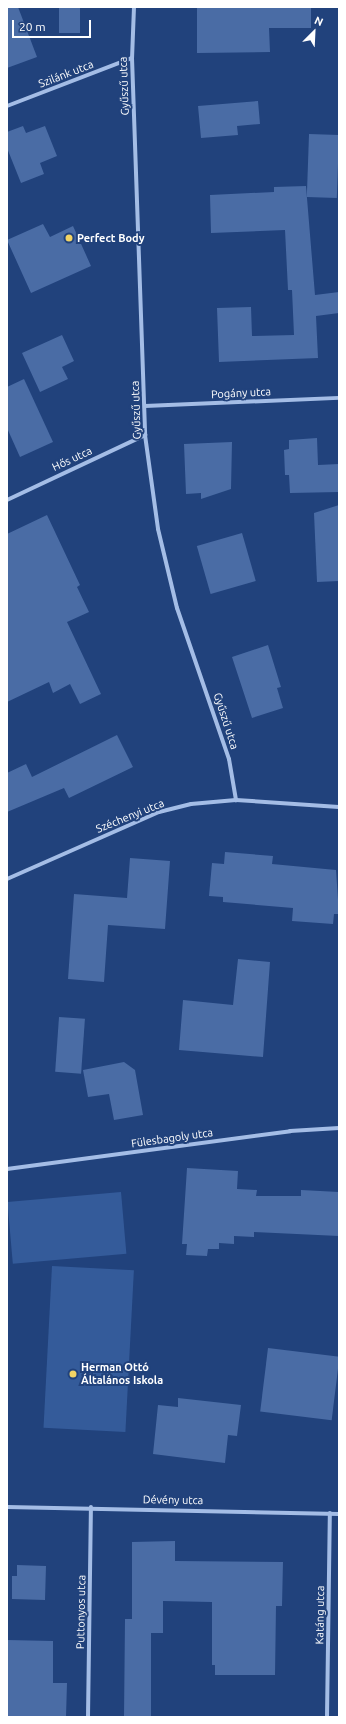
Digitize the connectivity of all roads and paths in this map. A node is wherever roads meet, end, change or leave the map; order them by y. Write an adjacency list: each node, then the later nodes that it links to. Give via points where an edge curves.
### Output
1 (134, 7): 2 (street, Gyűszű utca)
2 (132, 58): 3 (street, Szilánk utca); 5 (street, Gyűszű utca)
3 (7, 106)
4 (339, 398): 5 (street, Pogány utca)
5 (145, 406): 6 (street, Gyűszű utca)
6 (145, 435): 7 (street, Hős utca); 8 (street, Gyűszű utca, via 158,529 177,608 229,759)
7 (7, 500)
8 (236, 800): 9 (street, Széchenyi utca); 10 (street, Széchenyi utca, via 191,804 159,812)
9 (339, 807)
10 (7, 879)
11 (339, 1128): 12 (street, Fülesbagoly utca, via 290,1131)
12 (7, 1169)
13 (7, 1507): 14 (street, Dévény utca)
14 (91, 1507): 15 (street, Dévény utca); 17 (street, Puttonyos utca)
15 (330, 1513): 16 (street, Dévény utca); 18 (street, Katáng utca)
16 (339, 1514)
17 (88, 1717)
18 (327, 1717)

